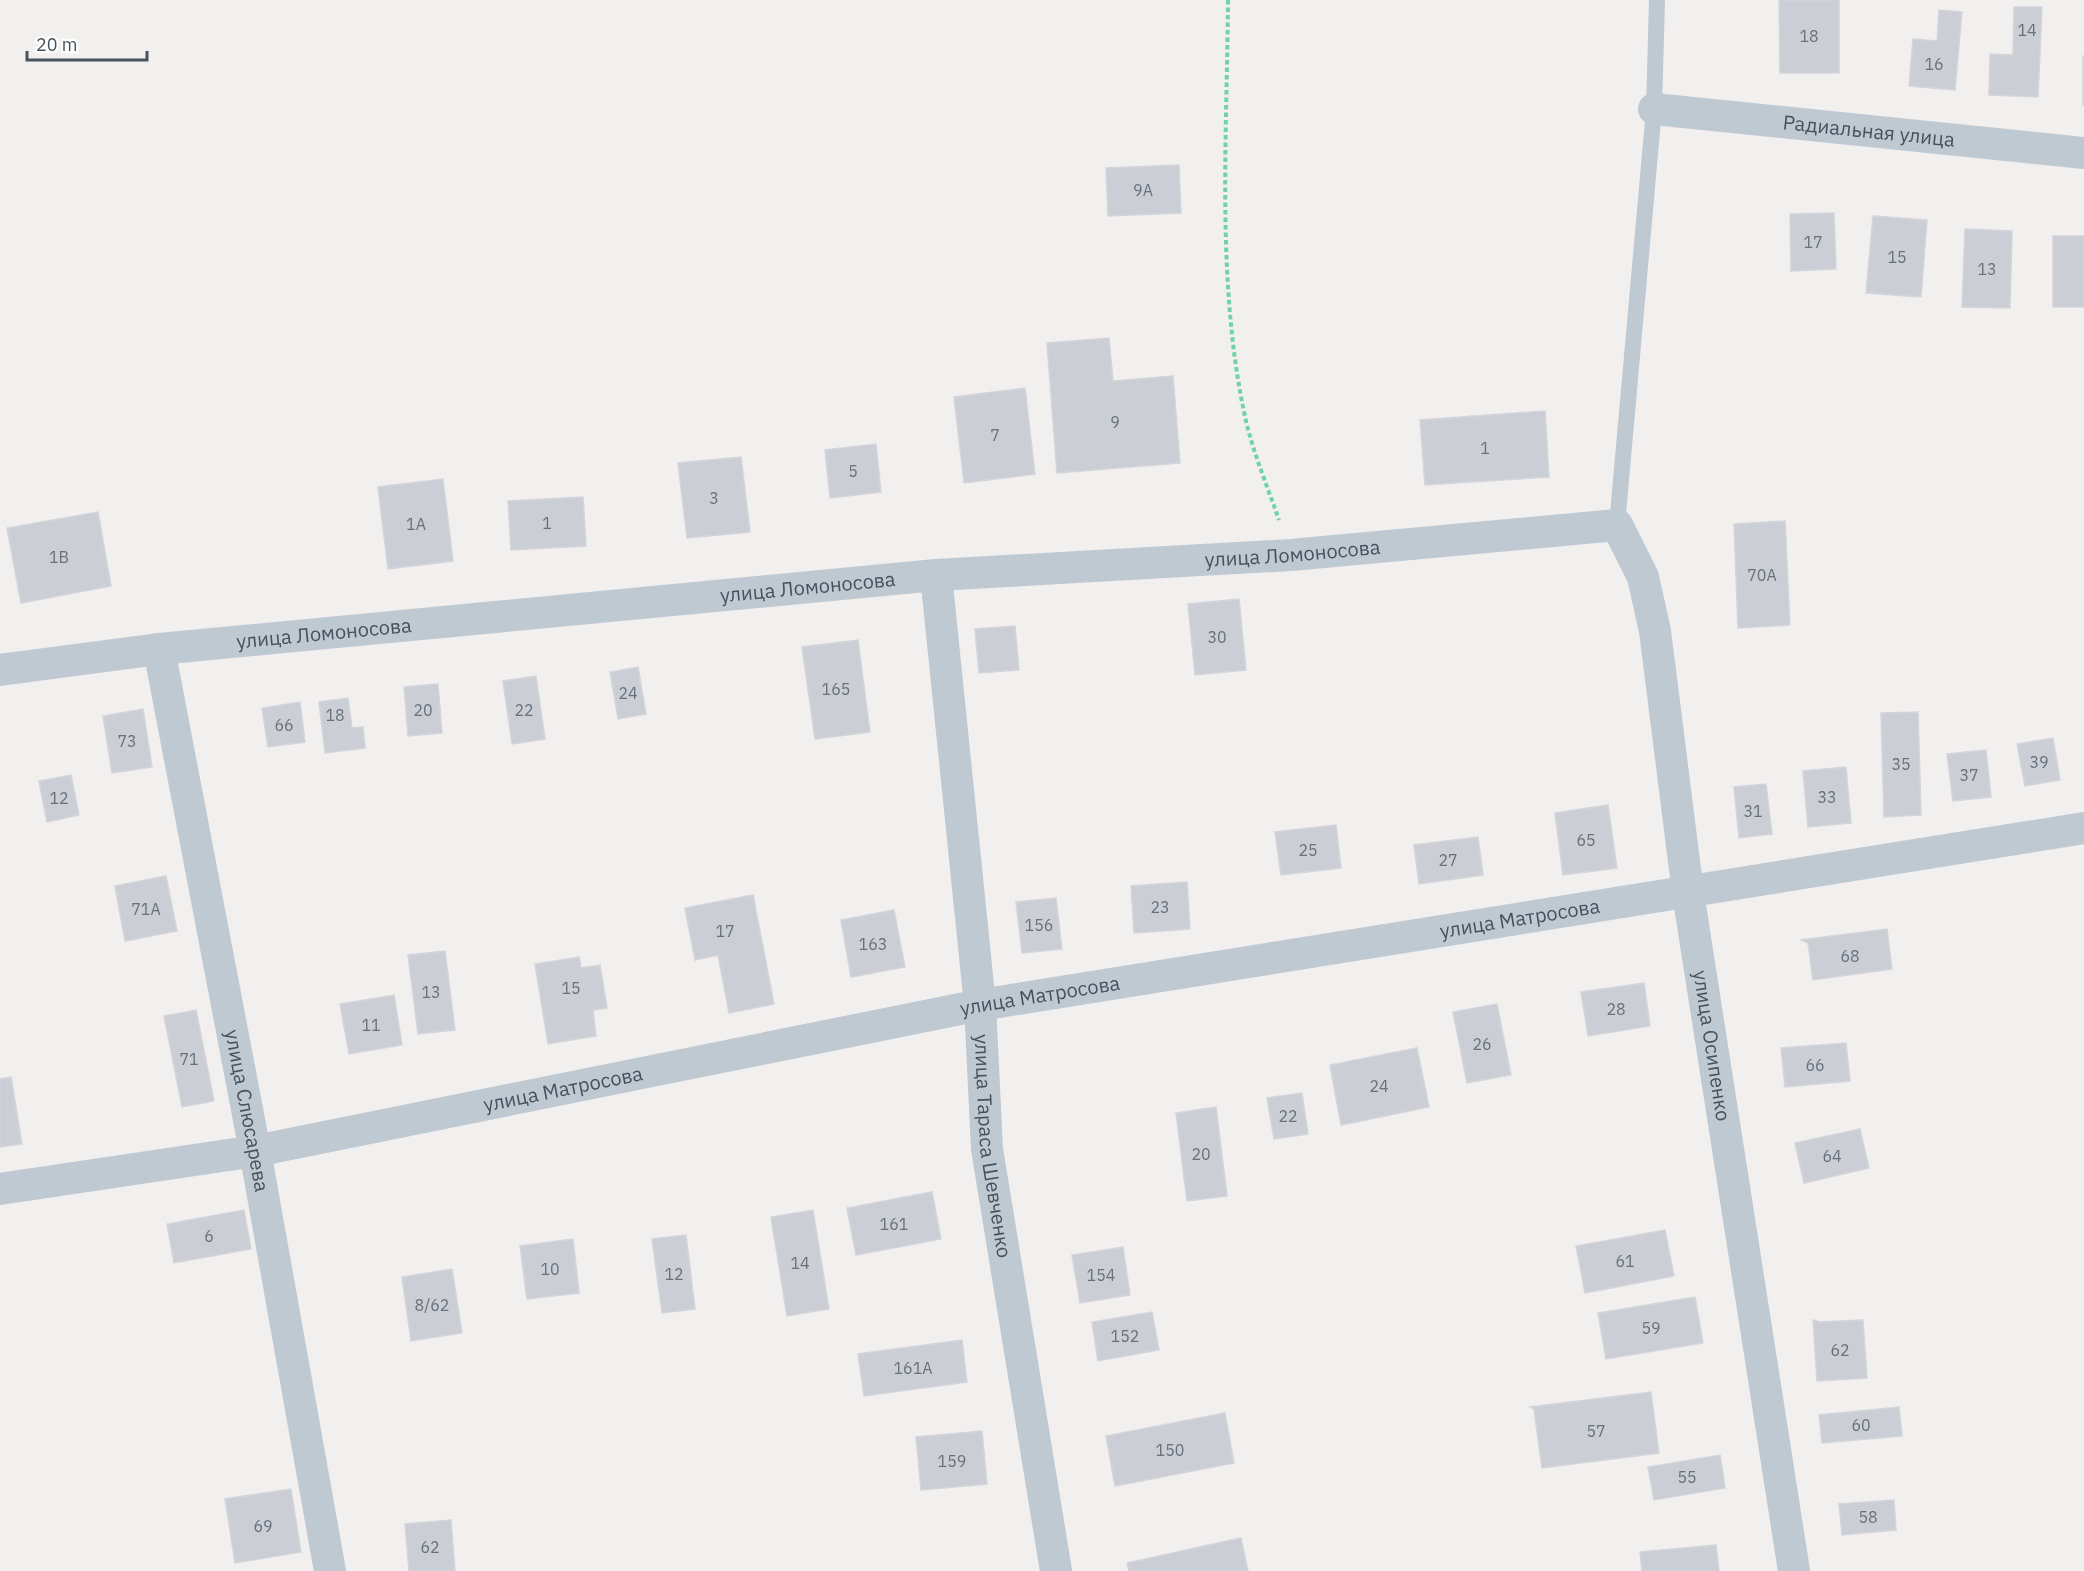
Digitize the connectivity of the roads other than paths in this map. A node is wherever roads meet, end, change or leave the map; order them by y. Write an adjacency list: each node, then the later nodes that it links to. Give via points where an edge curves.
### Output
1 (1657, 0): 2 (lane)
2 (1654, 109): 3 (street, Радиальная улица); 4 (lane)
3 (2084, 153)
4 (1617, 525): 5 (street, улица Ломоносова, via 1291,555); 9 (street, улица Осипенко, via 1643,577 1655,631)
5 (936, 575): 6 (street, улица Ломоносова); 10 (street, улица Тараса Шевченко)
6 (159, 649): 7 (street, улица Ломоносова); 11 (street, улица Слюсарева)
7 (0, 670)
8 (2084, 828): 9 (street, улица Матросова)
9 (1688, 893): 10 (street, улица Матросова); 15 (street, улица Осипенко)
10 (980, 1005): 11 (street, улица Матросова); 14 (street, улица Тараса Шевченко, via 987,1149)
11 (255, 1151): 12 (street, улица Матросова); 13 (street, улица Слюсарева)
12 (0, 1189)
13 (330, 1571)
14 (1056, 1571)
15 (1794, 1571)

